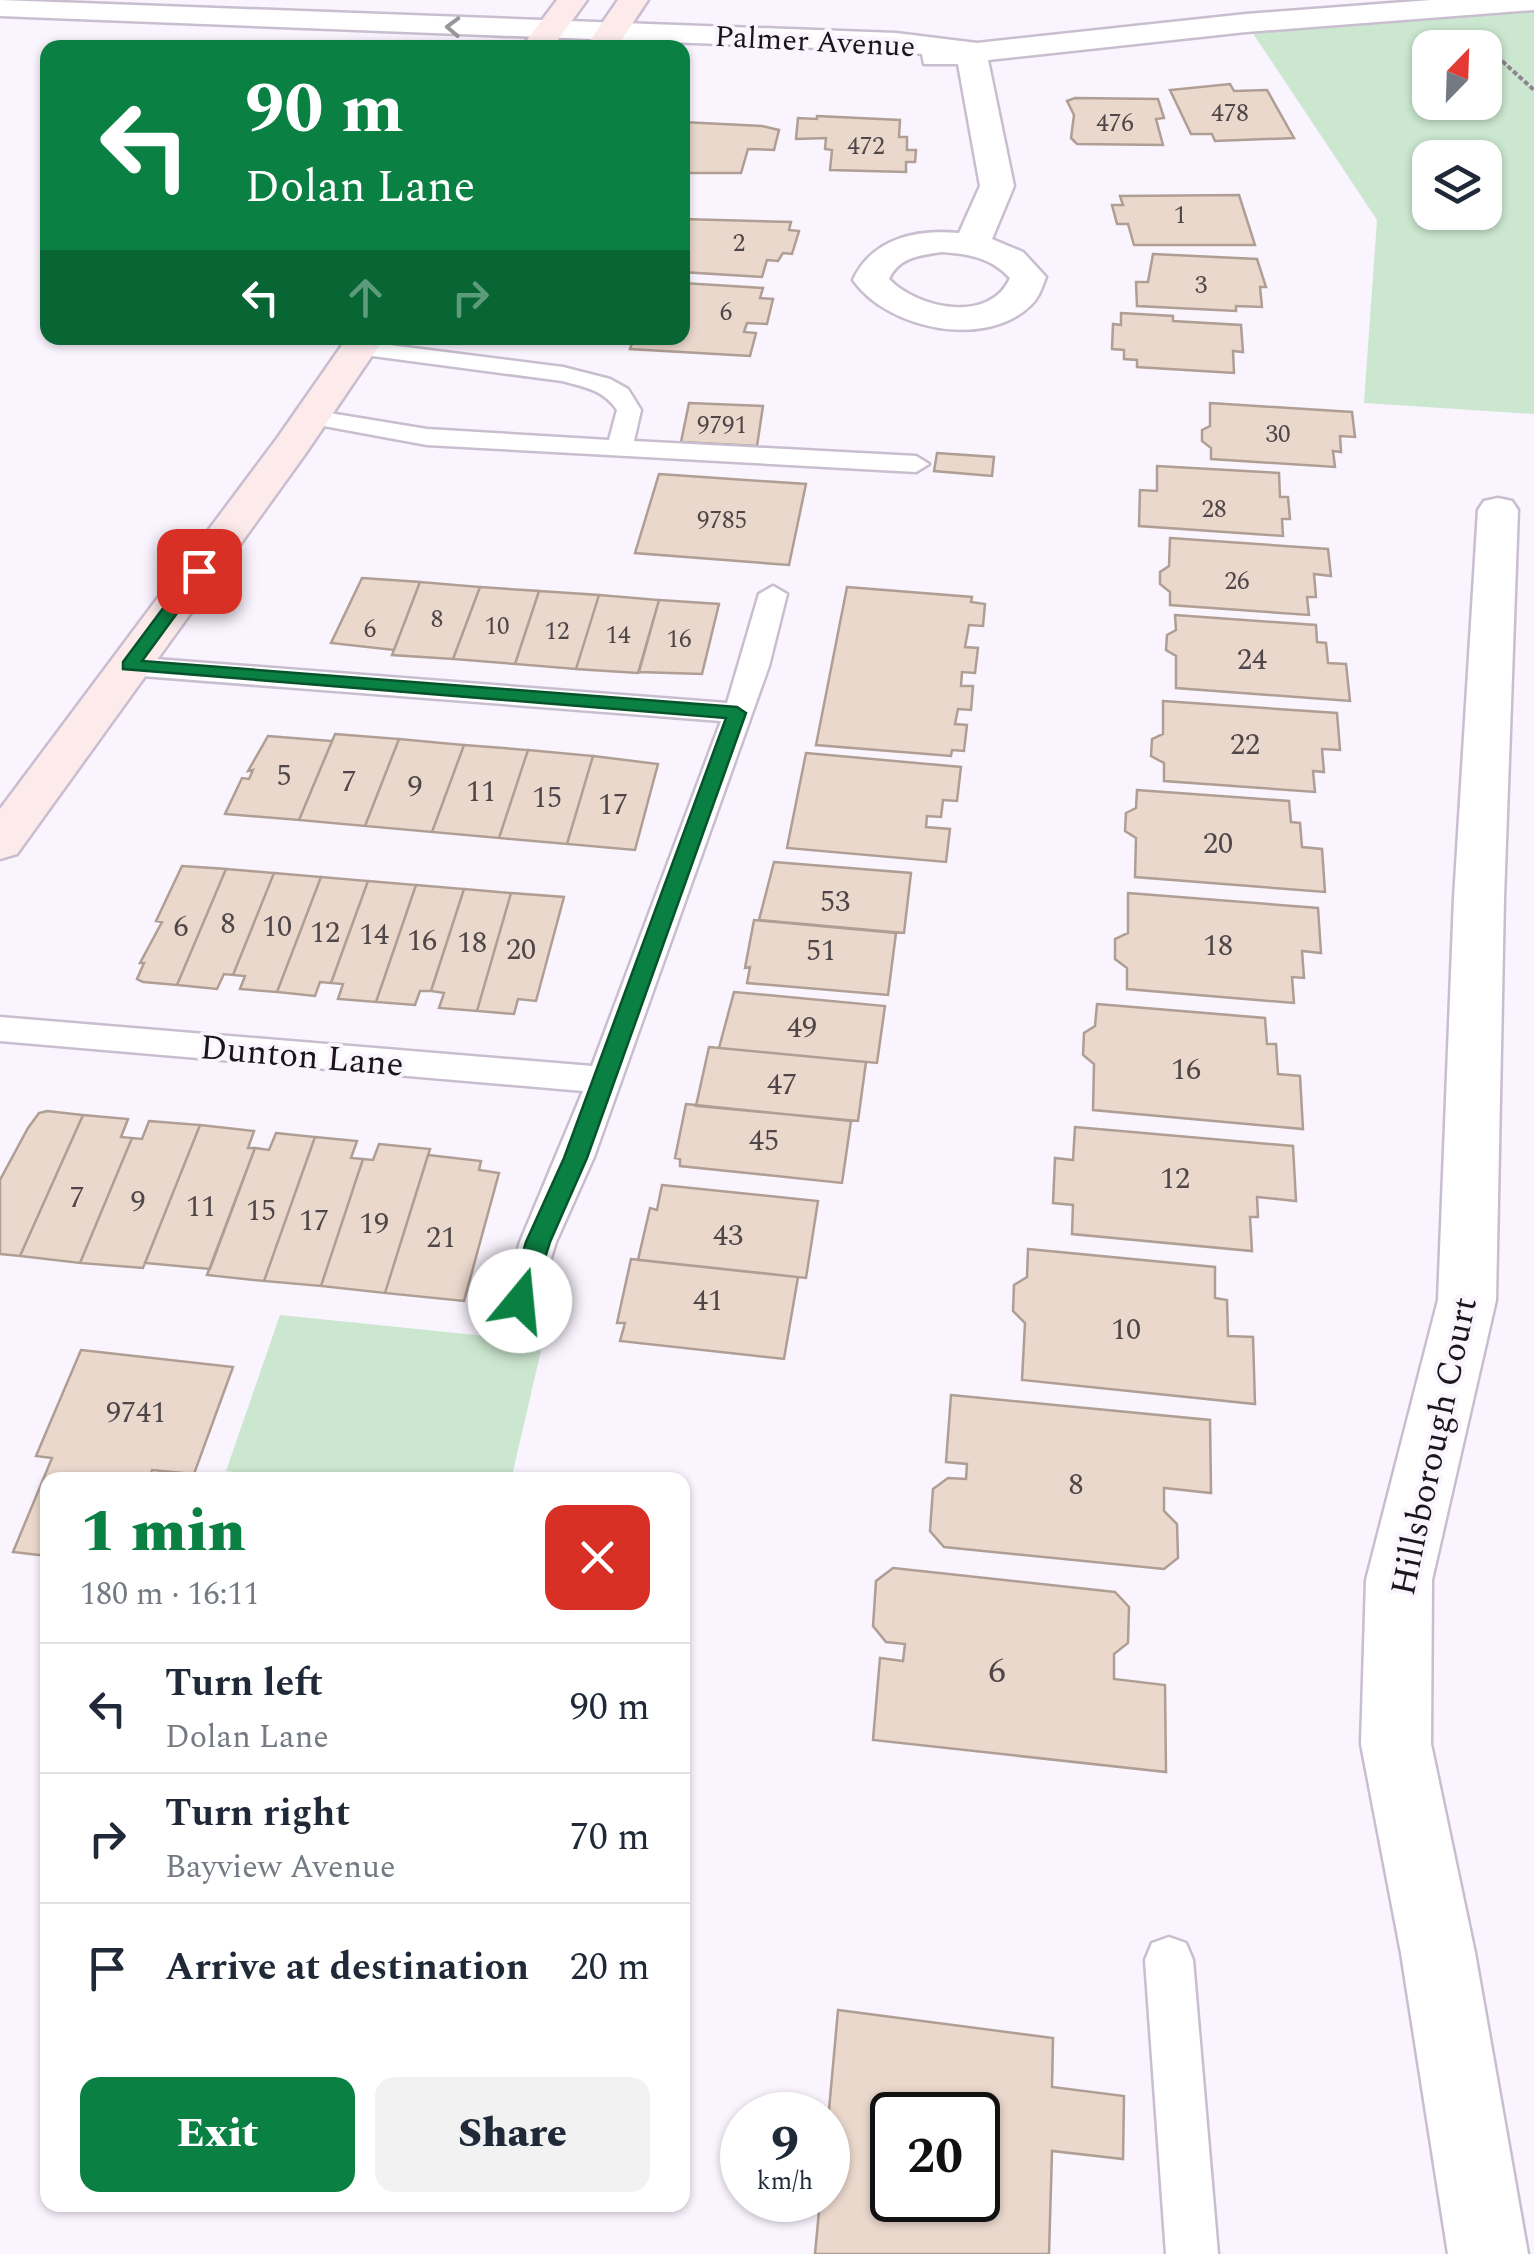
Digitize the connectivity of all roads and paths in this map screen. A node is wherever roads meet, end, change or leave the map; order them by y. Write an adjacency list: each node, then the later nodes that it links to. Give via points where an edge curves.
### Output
1 (572, 0): 7 (main road)
2 (634, 0): 8 (main road)
3 (1534, 1): 4 (street, Palmer Avenue)
4 (1441, 3): 10 (street, Palmer Avenue)
5 (0, 7): 7 (street, Palmer Avenue, one-way to 5)
6 (0, 28): 9 (street)
7 (543, 38): 8 (street, Palmer Avenue)
8 (606, 39): 10 (street, Palmer Avenue, via 896,42)
9 (237, 40)
10 (971, 51): 12 (street, Palmer Avenue, via 864,69); 14 (street, via 997,186)
11 (1502, 61): 13 (path)
12 (690, 62)
13 (1534, 90)
14 (972, 244)
15 (361, 345): 17 (main road)
16 (375, 345): 18 (lane, via 602,384 620,394 629,410)
17 (311, 417): 18 (lane, via 426,436); 22 (main road)
18 (620, 447): 19 (lane)
19 (916, 464)
20 (1498, 510): 30 (street, Hillsborough Court, via 1468,1300 1399,1580 1396,1744)
21 (772, 594): 23 (lane)
22 (129, 666): 23 (lane); 24 (main road)
23 (737, 713): 26 (lane)
24 (0, 843)
25 (0, 1029): 26 (lane, Dunton Lane)
26 (604, 1080): 27 (lane)
27 (520, 1301)
28 (1169, 1960): 29 (lane)
29 (1192, 2254)
30 (1488, 2254)

